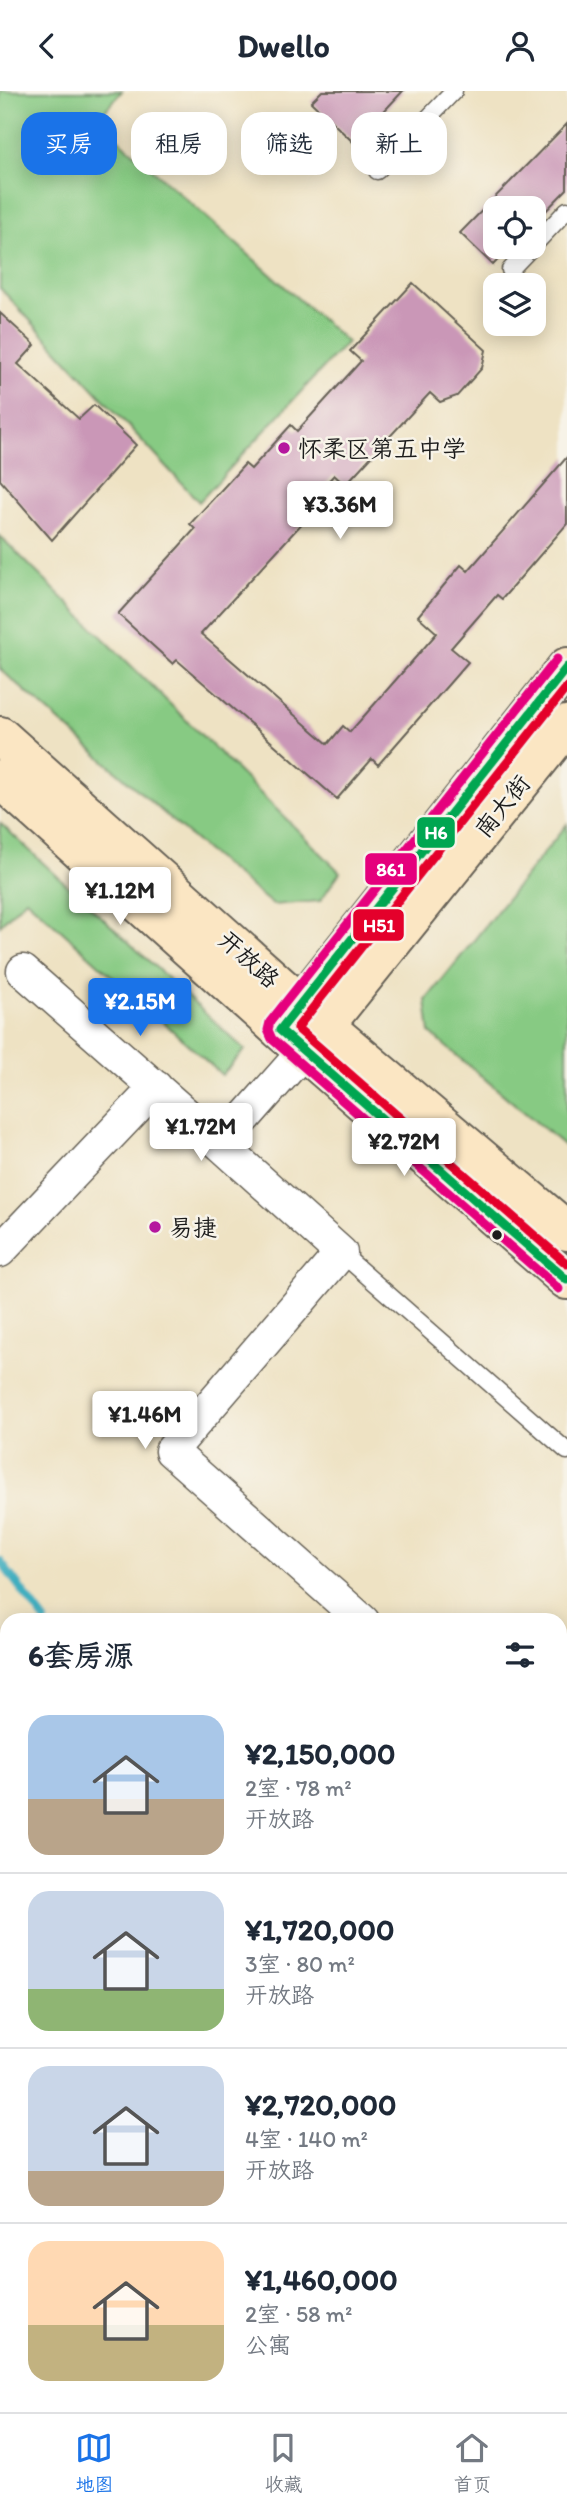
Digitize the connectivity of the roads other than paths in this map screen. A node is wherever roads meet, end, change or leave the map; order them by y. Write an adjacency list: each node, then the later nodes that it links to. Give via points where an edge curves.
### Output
1 (454, 91): 2 (lane)
2 (434, 112)
3 (567, 210): 4 (lane)
4 (546, 232)
5 (521, 259): 6 (lane)
6 (510, 270)
7 (567, 667): 12 (main road, 南大街)
8 (567, 725): 12 (main road, 南大街)
9 (0, 736): 12 (main road, 开放路)
10 (0, 779): 12 (main road, 开放路)
11 (23, 971): 13 (street)
12 (303, 1028): 14 (street); 15 (main road, 开放路); 18 (main road, 开放路)
13 (156, 1087): 14 (street); 16 (street)
14 (220, 1145): 17 (street)
15 (567, 1231)
16 (0, 1251)
17 (341, 1253): 19 (lane); 20 (street, via 171,1451)
18 (567, 1280)
19 (567, 1451)
20 (354, 1613)

